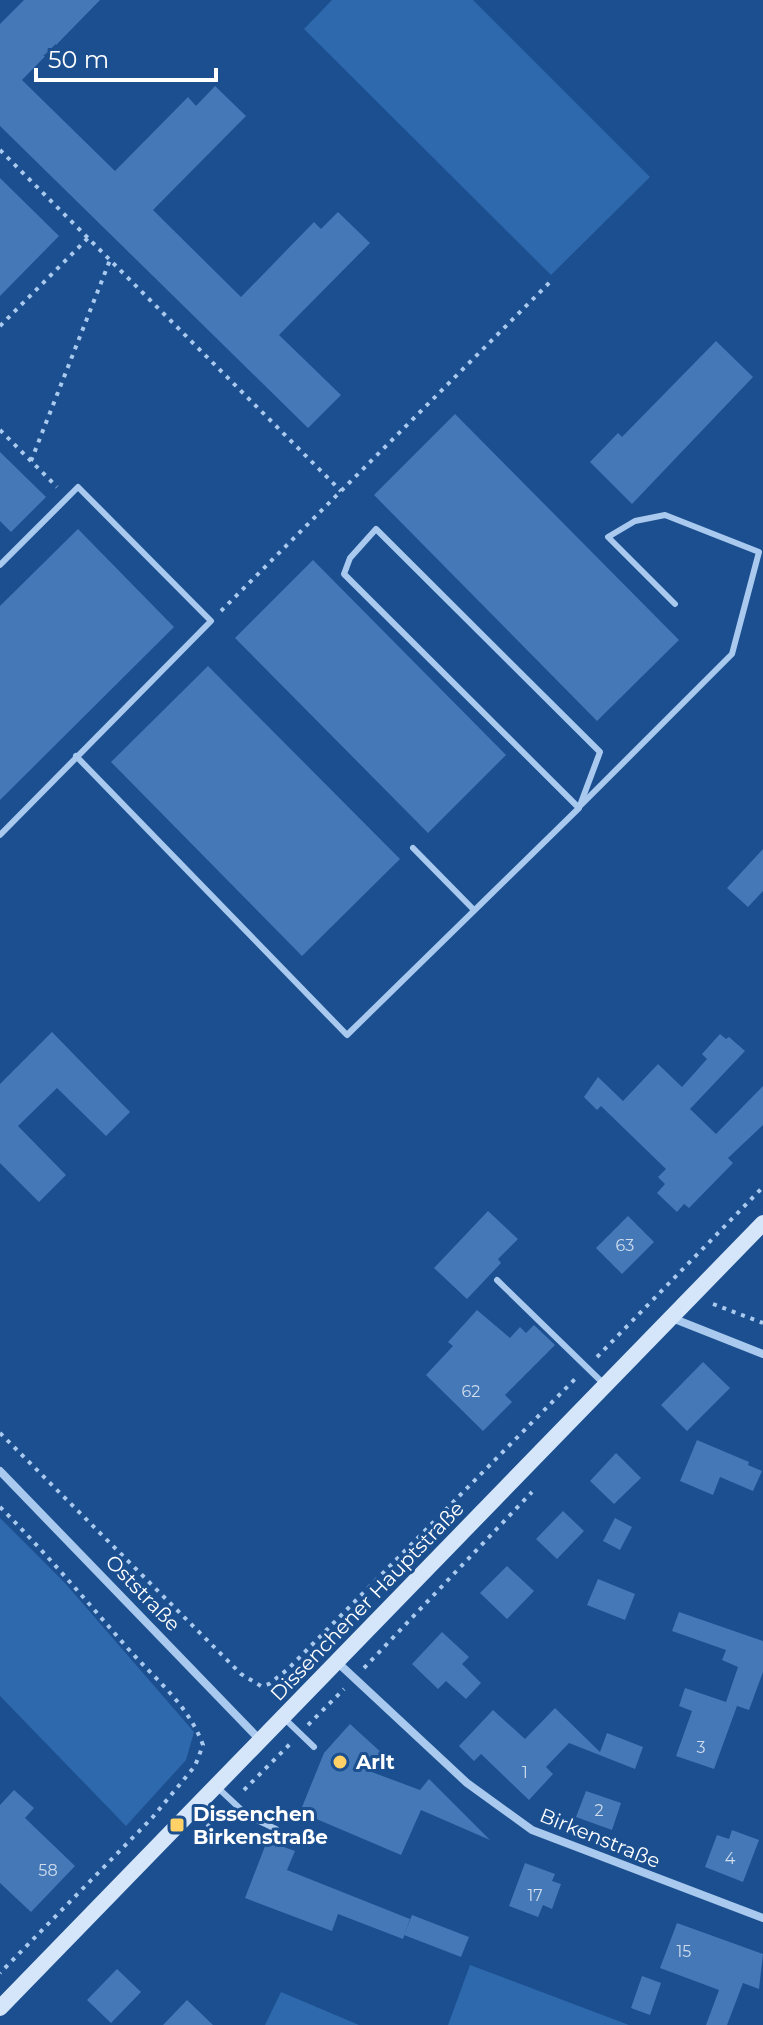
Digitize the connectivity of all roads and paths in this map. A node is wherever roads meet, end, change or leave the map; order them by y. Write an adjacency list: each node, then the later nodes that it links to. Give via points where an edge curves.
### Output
1 (0, 150): 2 (path)
2 (88, 238): 3 (path); 5 (path)
3 (110, 260): 7 (path); 8 (path)
4 (552, 280): 8 (path)
5 (0, 326)
6 (0, 430): 7 (path)
7 (31, 461): 9 (path)
8 (341, 491): 12 (path)
9 (67, 498): 10 (lane); 12 (lane, via 78,487)
10 (0, 565)
11 (675, 604): 14 (lane, via 608,537 635,521 665,515 759,552 732,654)
12 (211, 621): 13 (lane)
13 (76, 756): 15 (lane); 17 (lane, via 347,1035)
14 (579, 808): 14 (lane, via 344,574 350,558 376,529 600,752); 17 (lane)
15 (0, 835)
16 (413, 848): 17 (lane)
17 (473, 909)
18 (763, 1187): 25 (path)
19 (763, 1223): 22 (main road, Dissenchener Hauptstraße)
20 (497, 1280): 25 (lane)
21 (710, 1303): 23 (path)
22 (671, 1317): 24 (street); 26 (main road, Dissenchener Hauptstraße)
23 (763, 1323)
24 (763, 1354)
25 (587, 1368): 26 (lane); 27 (path, via 380,1581 288,1669 261,1686 241,1674)
26 (605, 1385): 30 (main road, Dissenchener Hauptstraße)
27 (0, 1433)
28 (0, 1471): 32 (street, Oststraße)
29 (0, 1507): 37 (path, via 187,1710 203,1745 195,1766 152,1818)
30 (336, 1661): 31 (main road, Dissenchener Hauptstraße); 36 (street, Birkenstraße, via 467,1783 532,1830)
31 (283, 1716): 32 (main road, Dissenchener Hauptstraße); 33 (lane)
32 (260, 1740): 34 (main road, Dissenchener Hauptstraße)
33 (314, 1747)
34 (215, 1786): 35 (lane, via 248,1816); 38 (main road, Dissenchener Hauptstraße)
35 (276, 1829)
36 (763, 1918)
37 (0, 1973)
38 (0, 2008)

